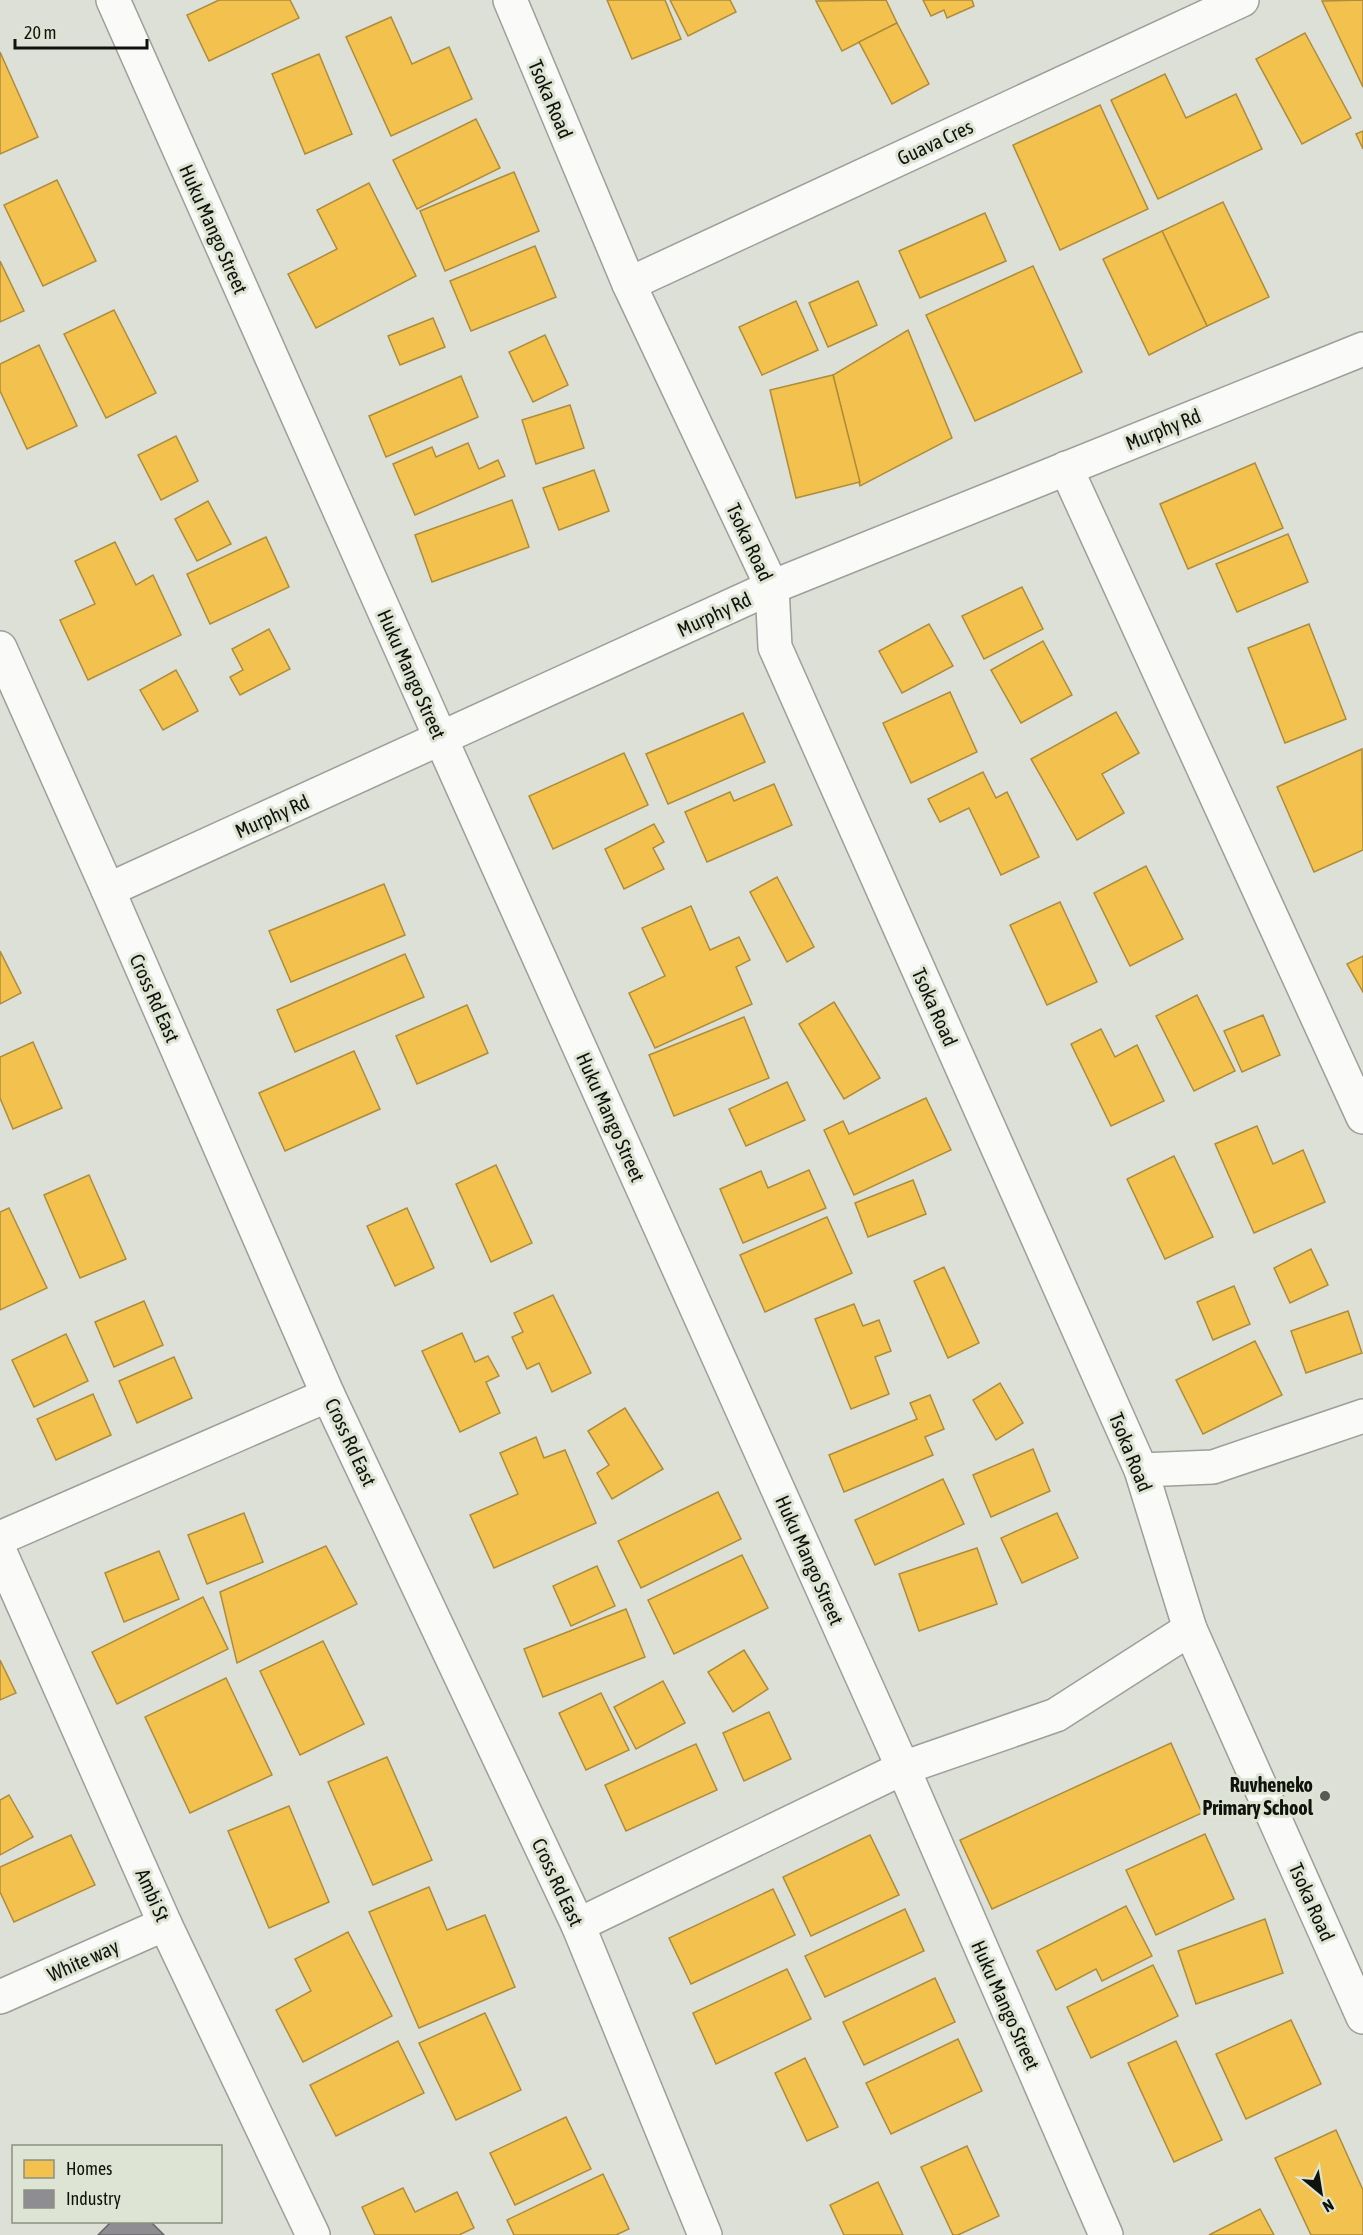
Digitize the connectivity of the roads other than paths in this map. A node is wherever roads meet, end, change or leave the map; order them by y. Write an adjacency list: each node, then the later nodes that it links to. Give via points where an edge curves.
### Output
1 (112, 0): 9 (street, Huku Mango Street)
2 (510, 0): 4 (street, Tsoka Road)
3 (1242, 0): 4 (street, Guava Cres)
4 (629, 284): 7 (street, Tsoka Road)
5 (1363, 349): 6 (street, Murphy Rd)
6 (1066, 468): 7 (street, Murphy Rd); 11 (street)
7 (772, 587): 9 (street, Murphy Rd); 14 (street, Tsoka Road, via 775,647)
8 (0, 648): 10 (street, Cross Rd East)
9 (441, 739): 10 (street, Murphy Rd); 18 (street, Huku Mango Street)
10 (108, 890): 12 (street, Cross Rd East)
11 (1363, 1117)
12 (328, 1395): 15 (street); 20 (street, Cross Rd East)
13 (1363, 1416): 14 (street, via 1213,1467)
14 (1142, 1470): 17 (street, Tsoka Road)
15 (0, 1538)
16 (0, 1552): 19 (street, Ambi St)
17 (1190, 1629): 18 (street, via 1056,1715); 22 (street, Tsoka Road)
18 (903, 1768): 20 (street); 25 (street, Huku Mango Street)
19 (165, 1924): 21 (street, White way); 23 (street, Ambi St)
20 (578, 1925): 24 (street, Cross Rd East)
21 (0, 1997)
22 (1363, 2017)
23 (313, 2235)
24 (705, 2235)
25 (1106, 2235)

